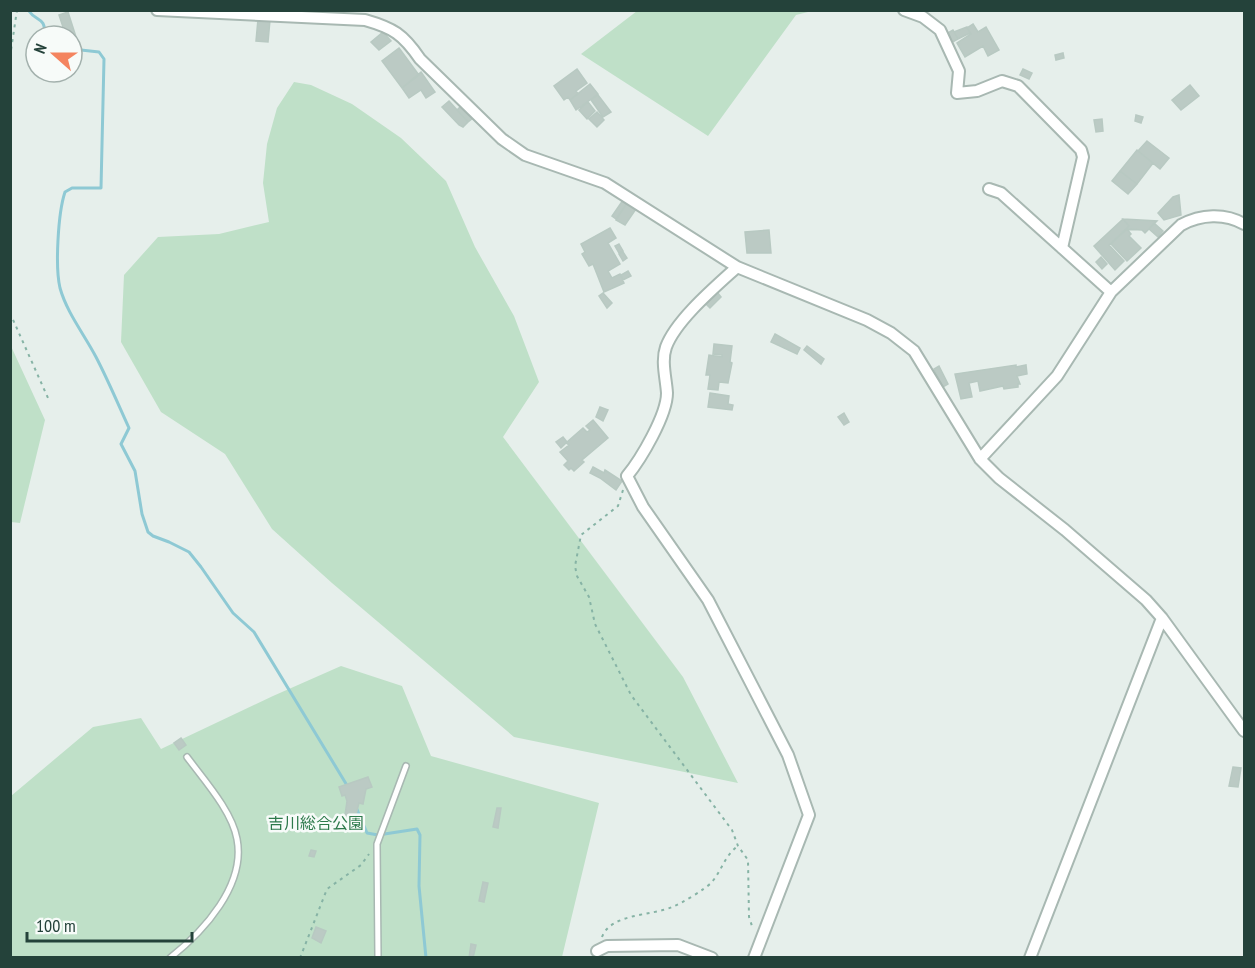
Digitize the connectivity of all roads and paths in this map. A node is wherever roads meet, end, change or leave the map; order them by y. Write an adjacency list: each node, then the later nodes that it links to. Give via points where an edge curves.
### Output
1 (17, 10): 4 (path)
2 (157, 10): 8 (street, via 364,20 391,28 502,139 525,155 605,183)
3 (904, 10): 7 (street, via 923,17 940,30 959,71 957,93 977,91 1002,81 1018,86 1081,150 1083,157)
4 (10, 57)
5 (989, 189): 7 (street, via 1001,193)
6 (1245, 224): 9 (street, via 1216,215 1192,219)
7 (1062, 248): 9 (street)
8 (736, 267): 12 (street, via 867,320 914,351); 13 (street, via 675,329 664,357 667,396 663,411)
9 (1111, 292): 12 (street, via 1057,376)
10 (10, 313): 11 (path)
11 (48, 398)
12 (980, 459): 14 (street, via 1146,600)
13 (627, 476): 19 (path, via 618,506 580,535 577,576 589,597 595,624 631,695 732,830); 20 (street, via 643,507 708,600 788,755 809,814)
14 (1162, 618): 15 (street); 27 (street)
15 (1245, 731)
16 (187, 757): 22 (lane, via 228,814 237,838 238,860 232,884 218,911)
17 (406, 766): 18 (lane)
18 (377, 844): 23 (path, via 361,865 327,889); 24 (lane)
19 (738, 846): 20 (path, via 748,860 749,917); 21 (path, via 710,883 672,908 624,919 605,930)
20 (758, 943): 26 (street)
21 (597, 951): 25 (street, via 607,946 678,945)
22 (170, 957)
23 (300, 957)
24 (378, 957)
25 (712, 957)
26 (754, 957)
27 (1030, 957)

